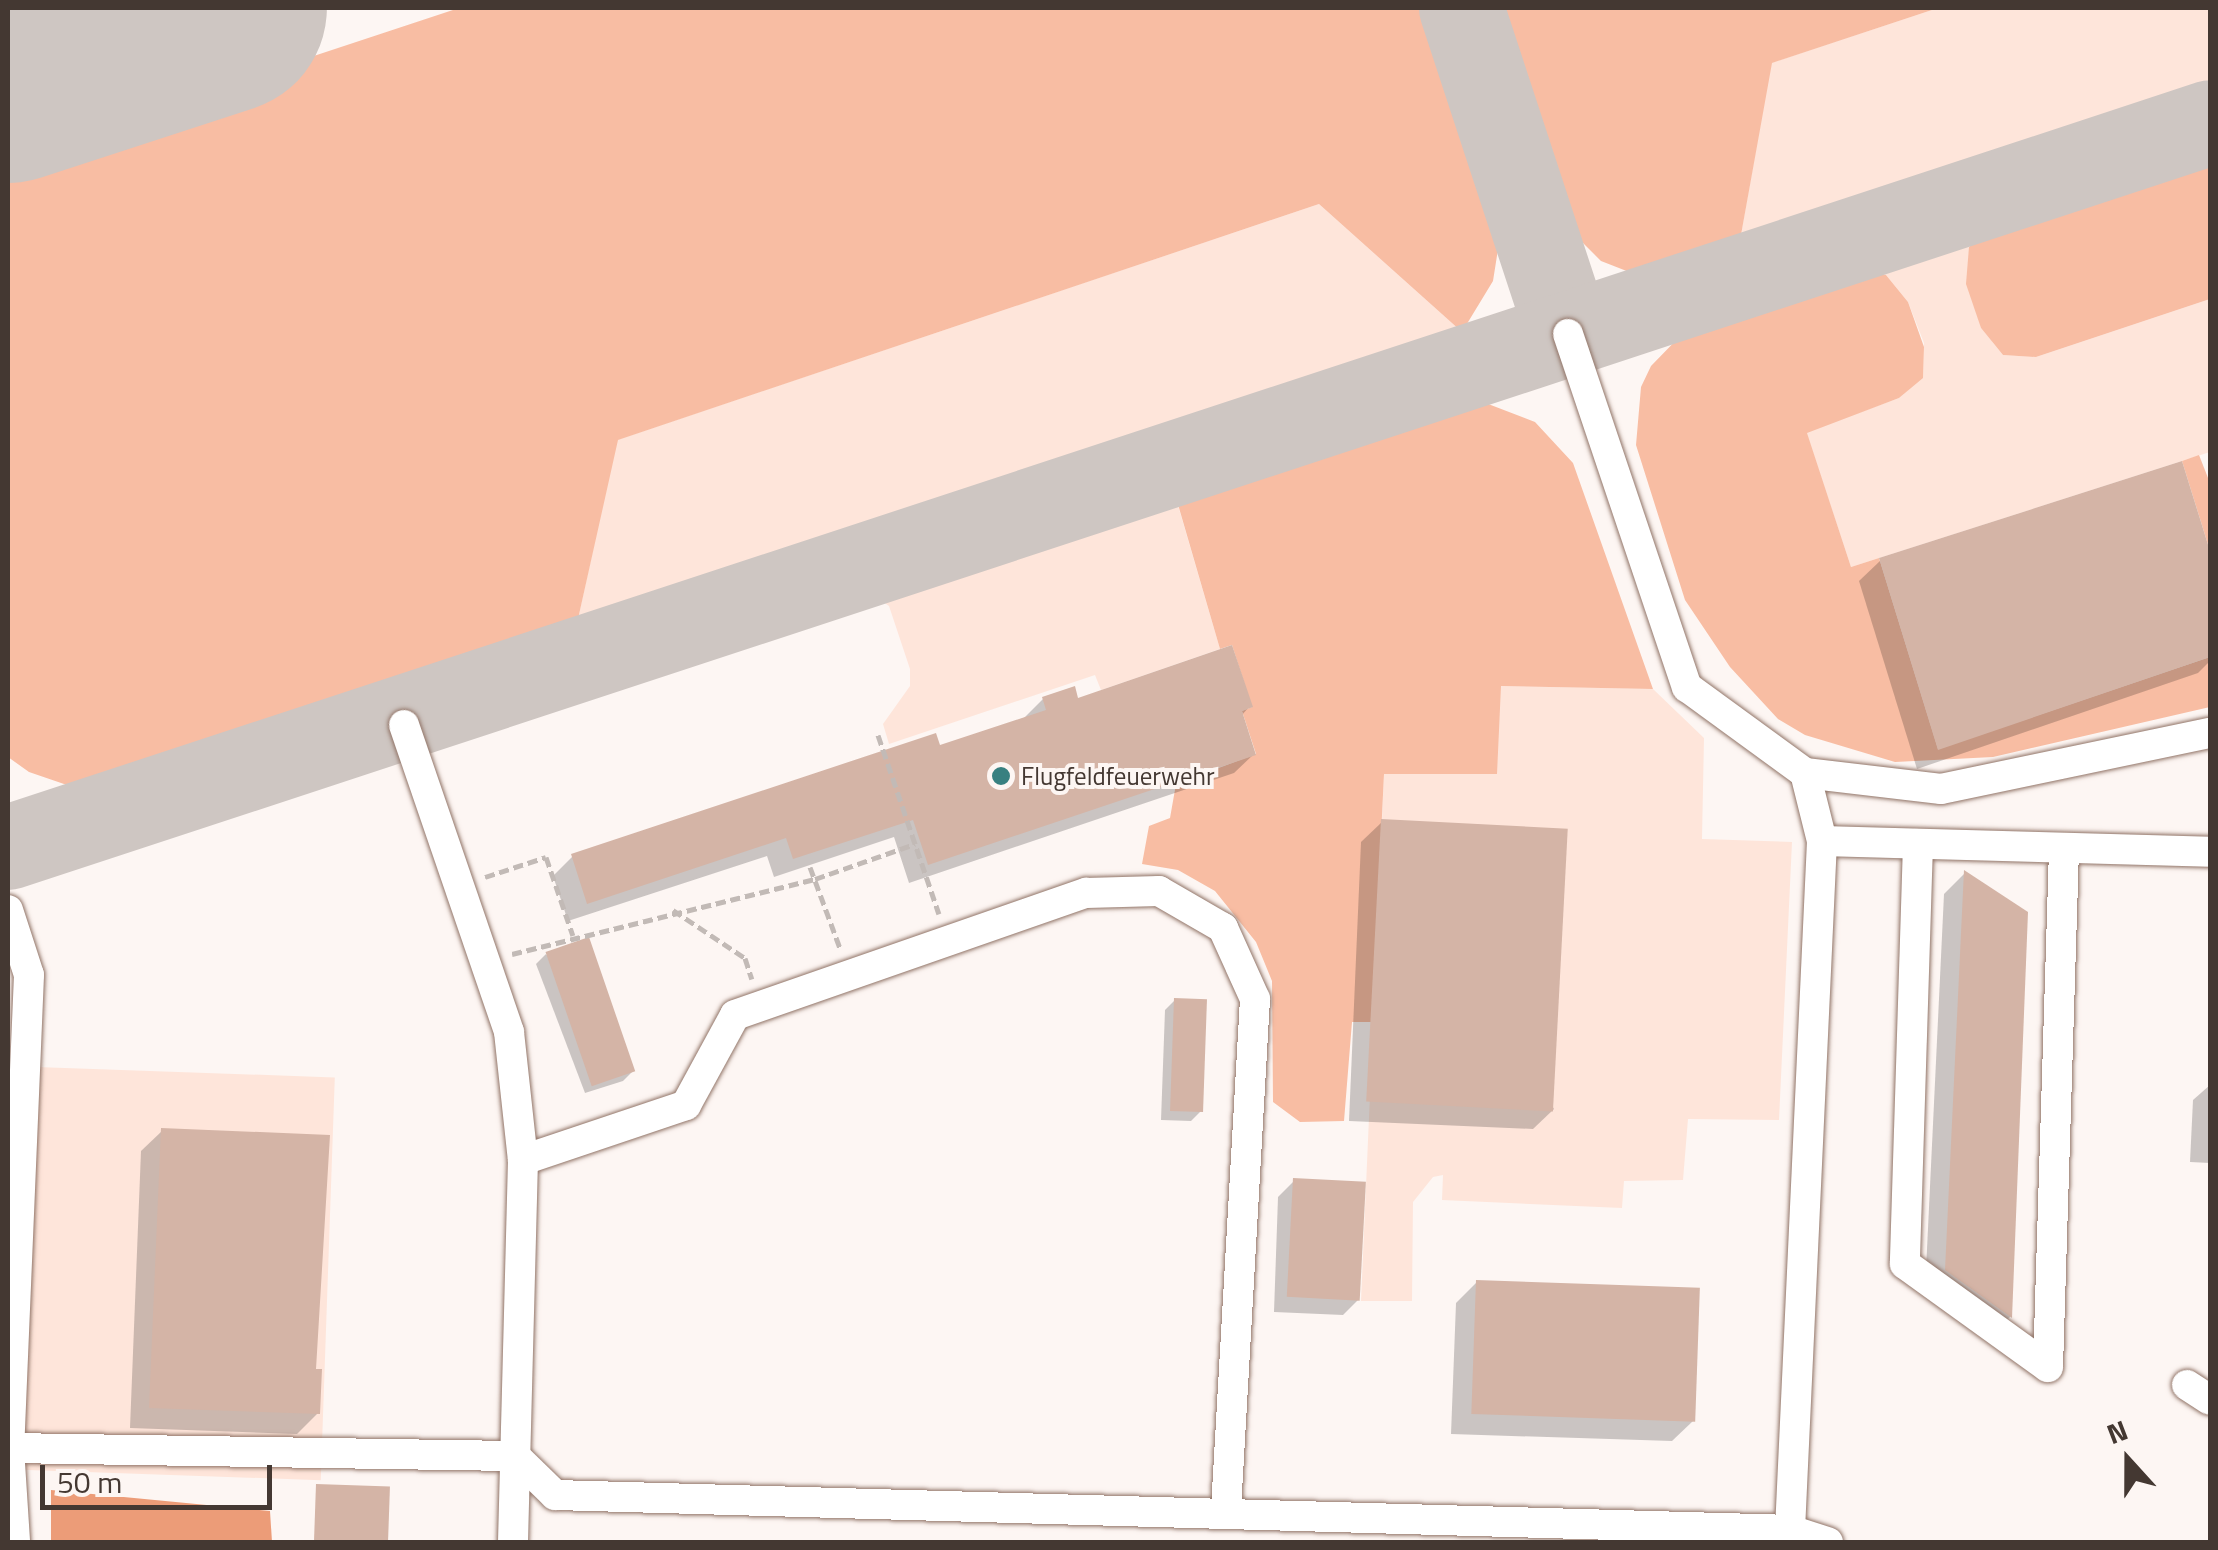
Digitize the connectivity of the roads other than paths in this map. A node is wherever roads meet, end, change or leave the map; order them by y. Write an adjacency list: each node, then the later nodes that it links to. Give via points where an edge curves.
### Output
1 (1568, 334): 4 (lane, via 1688,687)
2 (404, 726): 10 (lane, via 509,1032)
3 (2210, 733): 4 (lane, via 1941,789)
4 (1805, 772): 5 (lane)
5 (1822, 841): 6 (lane); 14 (lane)
6 (1918, 844): 7 (lane); 7 (lane, via 1905,1264 2048,1367)
7 (2064, 848): 8 (lane)
8 (2210, 852)
9 (8, 910): 11 (lane, via 28,976)
10 (523, 1160): 12 (lane); 13 (lane, via 686,1104 735,1015 1086,893 1160,890 1222,928 1255,999)
11 (9, 1448): 12 (lane); 15 (lane)
12 (515, 1456): 13 (lane, via 555,1495); 16 (lane)
13 (1226, 1510): 14 (lane)
14 (1790, 1530): 17 (lane)
15 (14, 1542)
16 (512, 1542)
17 (1828, 1542)

